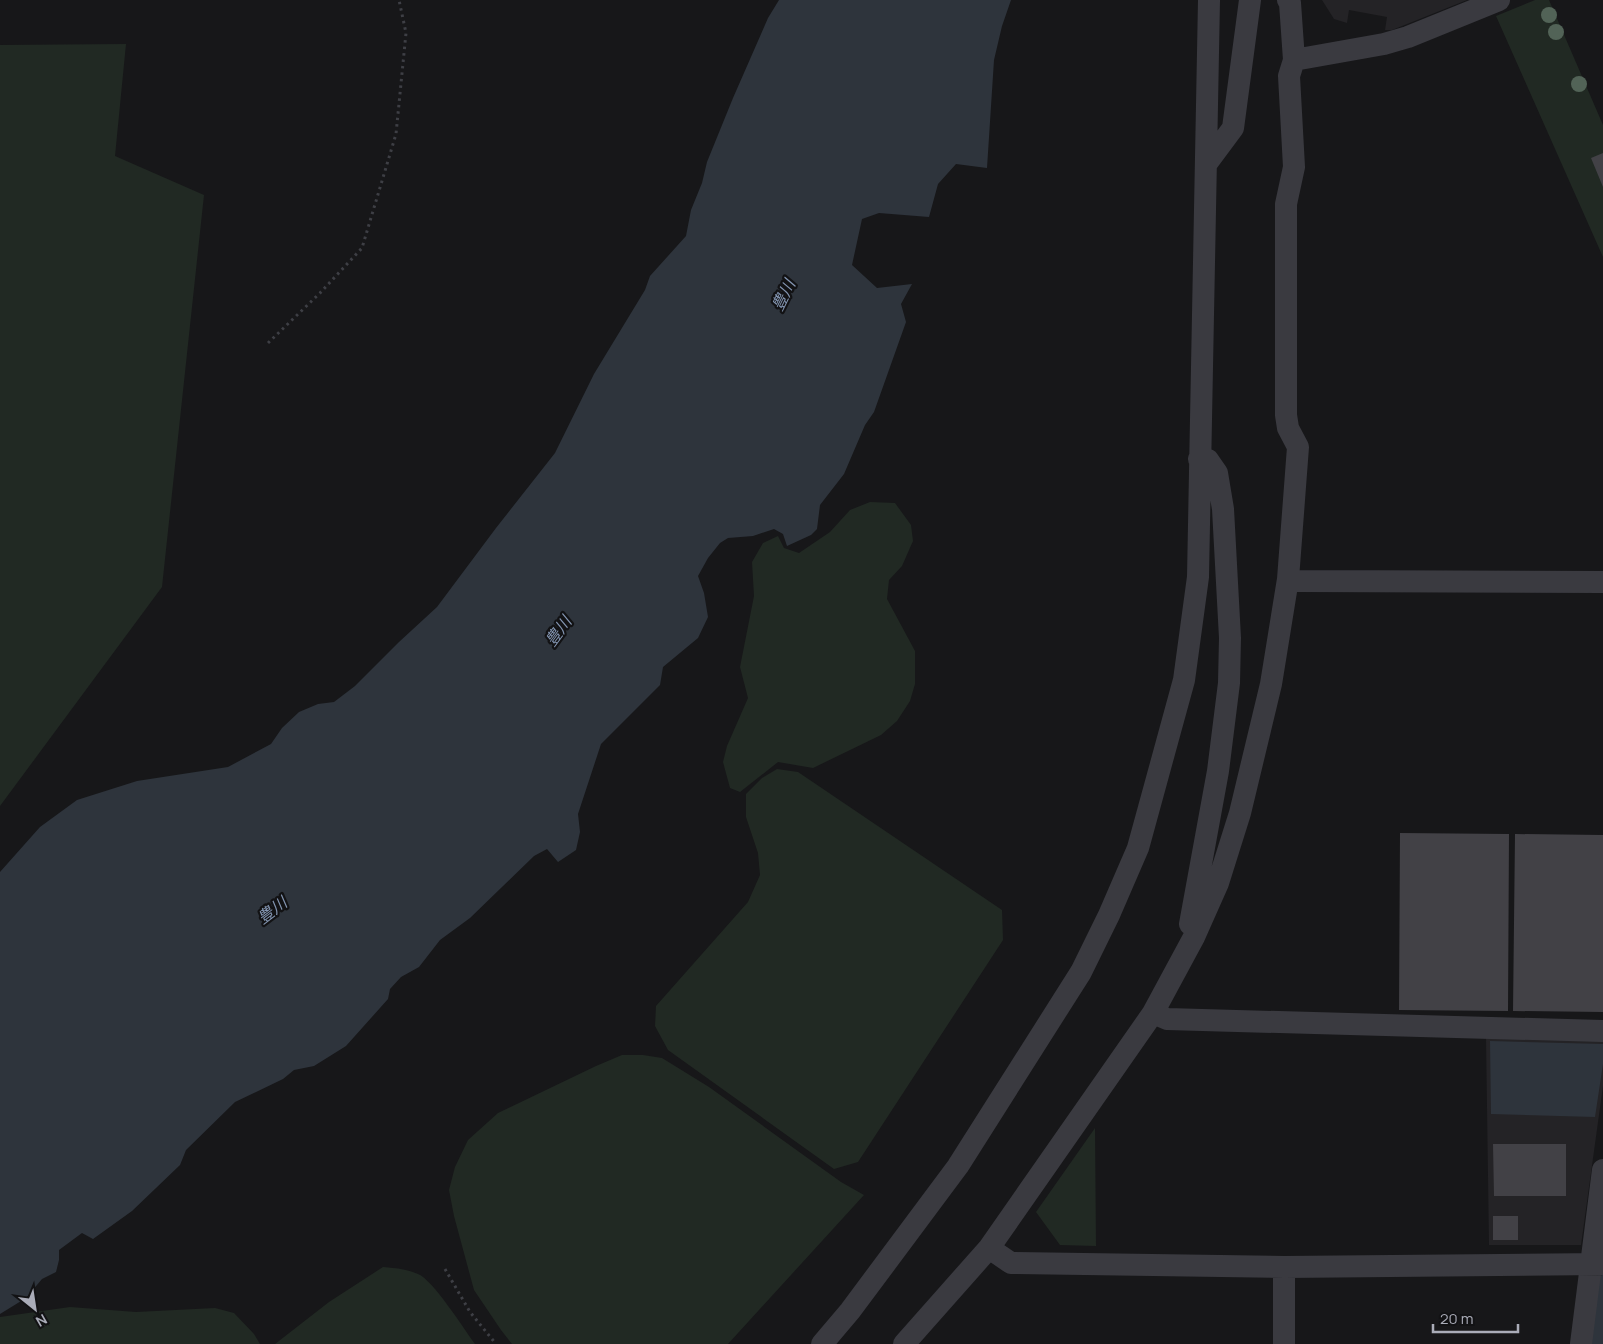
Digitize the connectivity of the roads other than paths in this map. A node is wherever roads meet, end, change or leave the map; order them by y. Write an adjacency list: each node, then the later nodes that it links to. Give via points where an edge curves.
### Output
1 (1209, 0): 6 (street)
2 (1250, 0): 6 (street, via 1233,128)
3 (1288, 0): 5 (street)
4 (1499, 0): 5 (street, via 1408,37)
5 (1294, 60): 8 (street, via 1289,76 1294,167 1286,204 1286,415 1288,428 1298,447)
6 (1207, 163): 7 (street)
7 (1199, 459): 10 (street, via 1208,460 1217,473 1223,509 1230,683 1218,771 1190,923); 17 (street, via 1198,577 1184,680 1138,848 1081,972 974,1141 850,1311)
8 (1288, 579): 9 (street); 10 (street, via 1271,684 1240,813 1218,883)
9 (1603, 582)
10 (1194, 937): 11 (street)
11 (1154, 1013): 12 (street, via 1167,1019); 14 (street)
12 (1603, 1031)
13 (1603, 1170): 15 (street)
14 (988, 1248): 16 (street, via 1010,1263); 18 (street)
15 (1595, 1264): 16 (street); 20 (street)
16 (1284, 1267): 19 (street)
17 (822, 1344)
18 (904, 1344)
19 (1284, 1344)
20 (1581, 1344)

